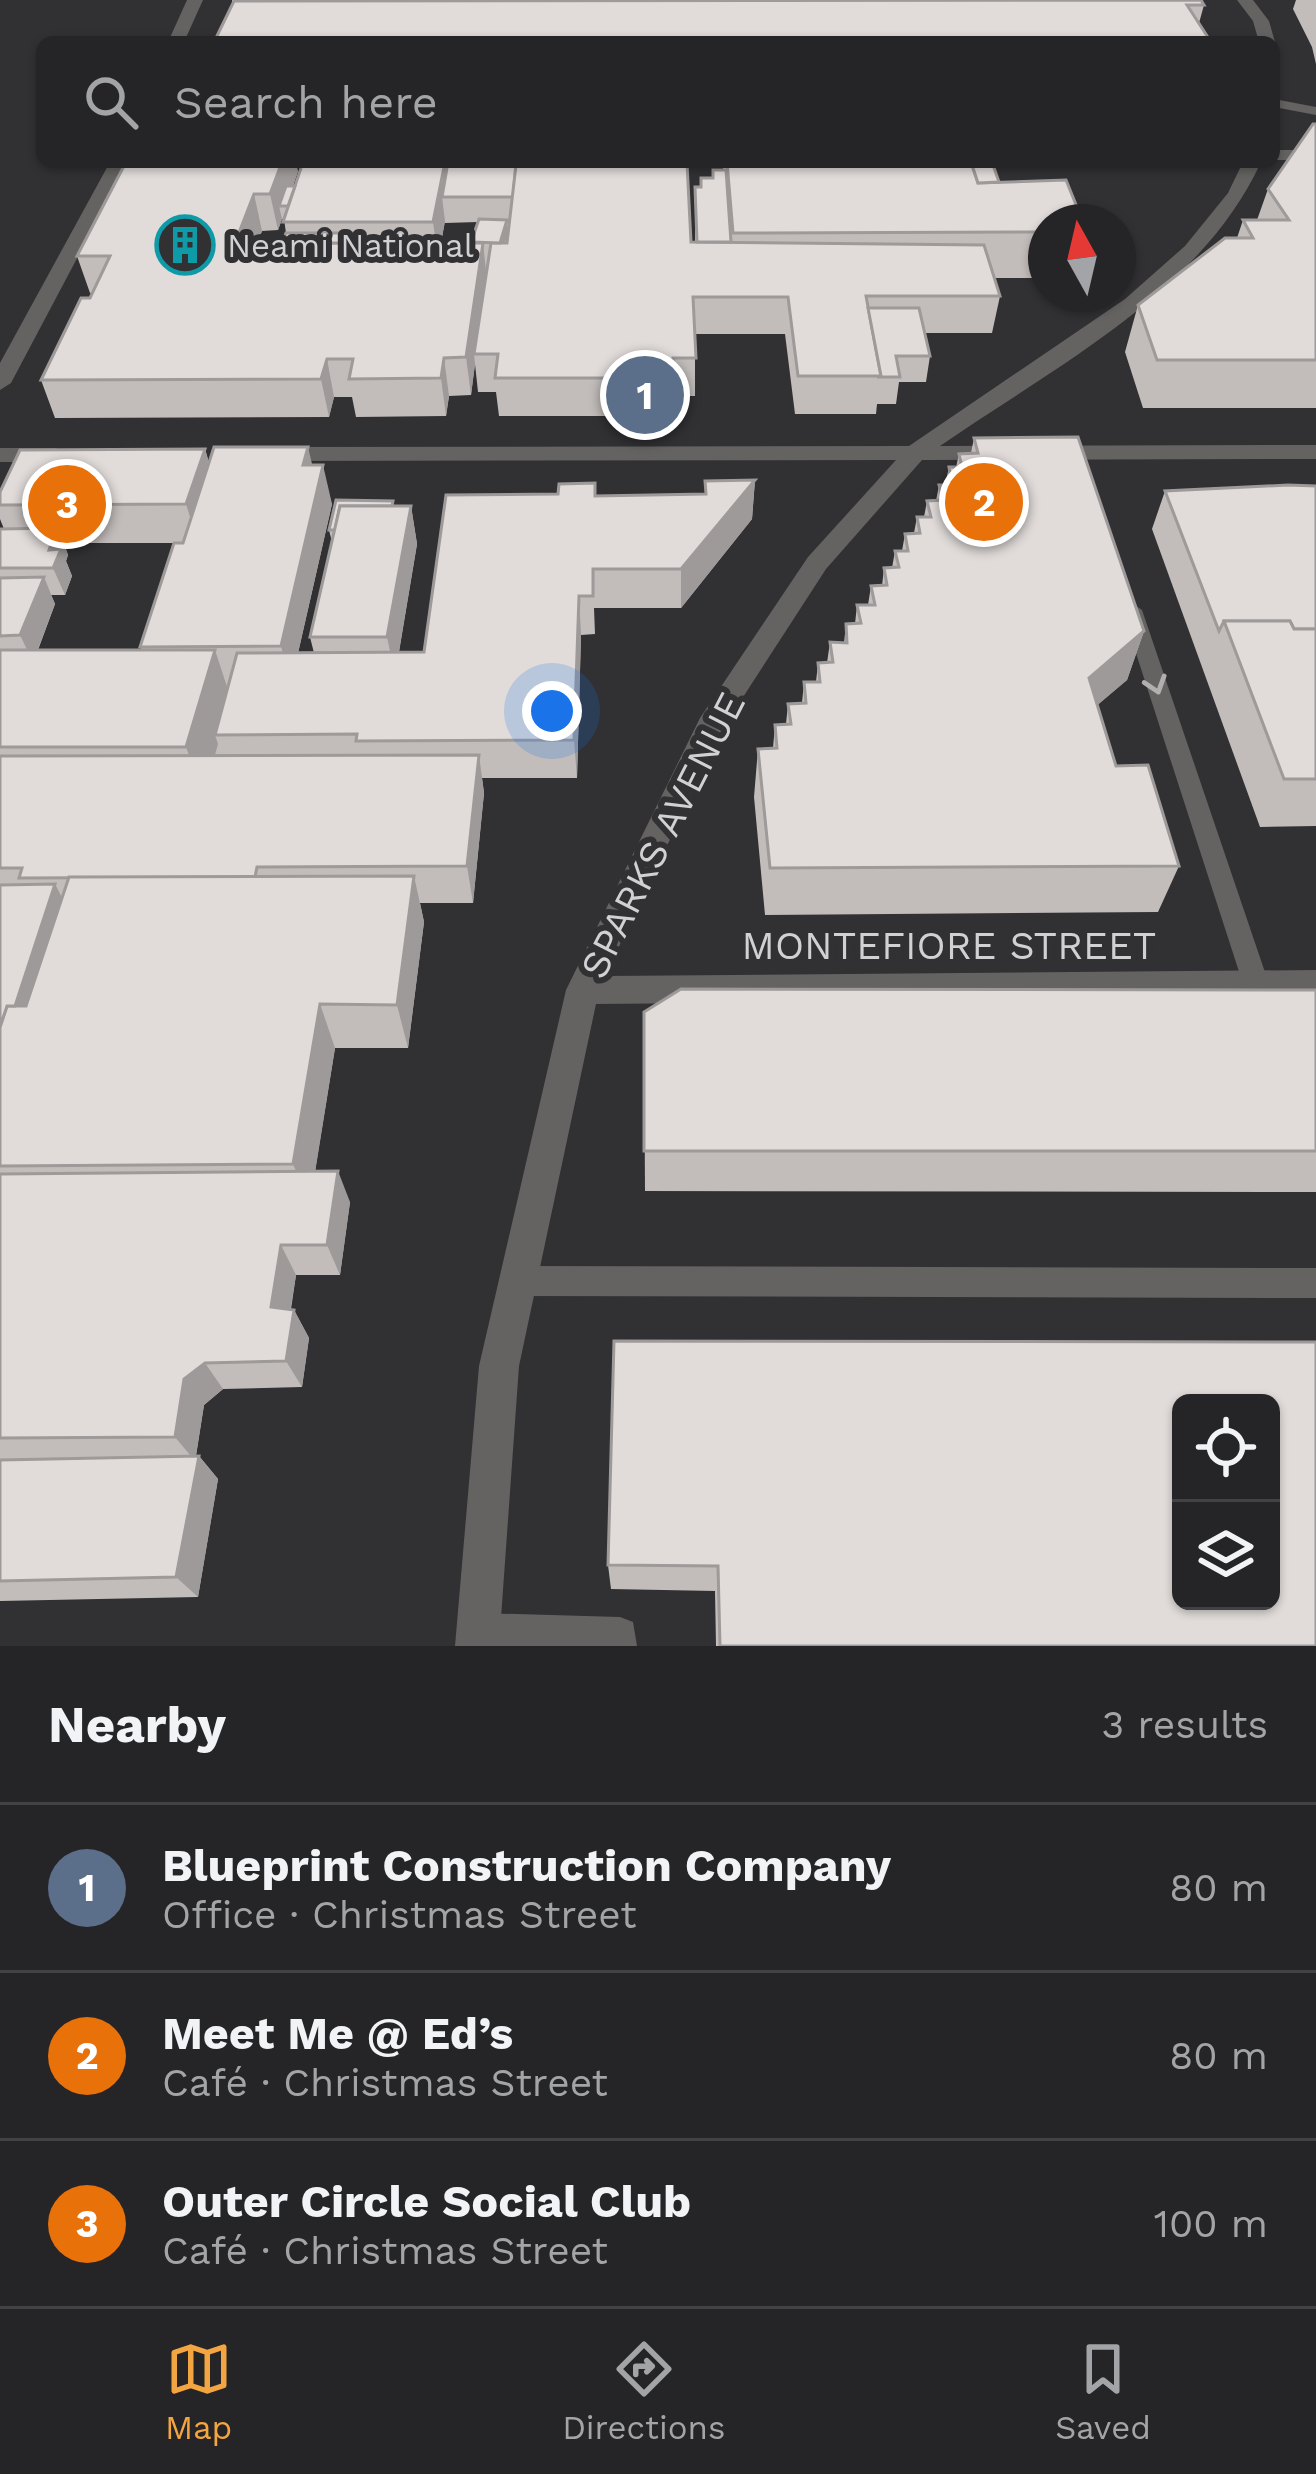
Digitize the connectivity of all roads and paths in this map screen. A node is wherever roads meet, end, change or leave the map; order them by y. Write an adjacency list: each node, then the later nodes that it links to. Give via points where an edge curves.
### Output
1 (195, 0): 3 (street)
2 (1245, 0): 4 (street)
3 (179, 36)
4 (1265, 36)
5 (1280, 104): 6 (lane)
6 (1316, 111)
7 (1280, 155): 8 (street)
8 (1316, 155)
9 (116, 168): 11 (street)
10 (1249, 168): 12 (street, SPARKS AVENUE, via 1192,250 1132,304)
11 (0, 383)
12 (917, 451): 14 (street); 15 (street); 22 (street, SPARKS AVENUE, via 817,563 710,724)
13 (1316, 452): 15 (street)
14 (246, 454)
15 (1079, 454): 18 (lane)
16 (0, 455): 17 (street)
17 (80, 455)
18 (1089, 481)
19 (1126, 592): 20 (lane, one-way to 20)
20 (1256, 984): 21 (street, MONTEFIORE STREET); 22 (street, MONTEFIORE STREET)
21 (1316, 984)
22 (582, 990): 23 (street, SPARKS AVENUE)
23 (518, 1281): 24 (lane); 25 (street, SPARKS AVENUE, via 499,1366)
24 (1316, 1282)
25 (478, 1639): 26 (lane, via 620,1635)
26 (619, 1646)

